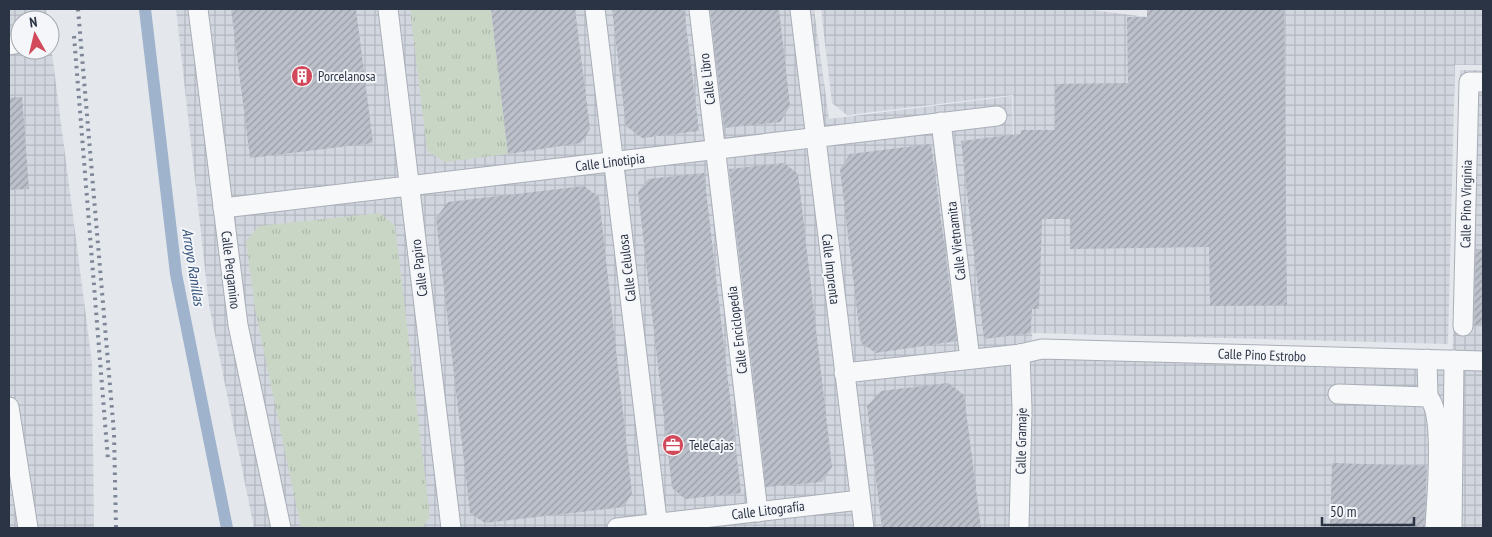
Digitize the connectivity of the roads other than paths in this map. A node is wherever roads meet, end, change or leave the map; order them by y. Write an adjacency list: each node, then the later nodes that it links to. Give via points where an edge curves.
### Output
1 (198, 9): 13 (street, Calle Pergamino)
2 (388, 9): 12 (street, Calle Papiro)
3 (595, 9): 11 (street, Calle Celulosa)
4 (699, 9): 10 (street, Calle Libro)
5 (800, 9): 9 (street, Calle Imprenta)
6 (1476, 82): 14 (street, Calle Pino Virginia)
7 (997, 116): 8 (street, Calle Linotipia)
8 (942, 122): 9 (street, Calle Linotipia); 16 (street, Calle Vietnamita)
9 (815, 137): 10 (street, Calle Linotipia); 20 (street, Calle Imprenta)
10 (716, 149): 11 (street, Calle Linotipia); 25 (street, Calle Enciclopedia)
11 (614, 161): 12 (street, Calle Linotipia); 26 (street, Calle Celulosa)
12 (409, 186): 13 (street, Calle Linotipia); 29 (street, Calle Papiro)
13 (223, 208): 28 (street, Calle Pergamino, via 238,325)
14 (1463, 326)
15 (1020, 354): 16 (street, Calle Pino Estrobo); 17 (street, Calle Pino Estrobo, via 1042,349); 32 (street, Calle Gramaje, via 1022,409)
16 (970, 359): 20 (street, Calle Pino Estrobo)
17 (1427, 359): 18 (street, Calle Pino Estrobo); 22 (street)
18 (1454, 360): 19 (street, Calle Pino Estrobo); 34 (street)
19 (1483, 361)
20 (844, 373): 24 (street, Calle Imprenta)
21 (1338, 394): 22 (street)
22 (1428, 397): 33 (street, via 1433,402 1439,423)
23 (9, 407): 27 (street)
24 (860, 500): 25 (street, Calle Litografía); 31 (street, Calle Imprenta)
25 (758, 512): 26 (street, Calle Litografía)
26 (658, 526): 30 (street, Calle Litografía)
27 (28, 528)
28 (281, 528)
29 (451, 528)
30 (616, 528)
31 (864, 528)
32 (1018, 528)
33 (1435, 528)
34 (1452, 528)

